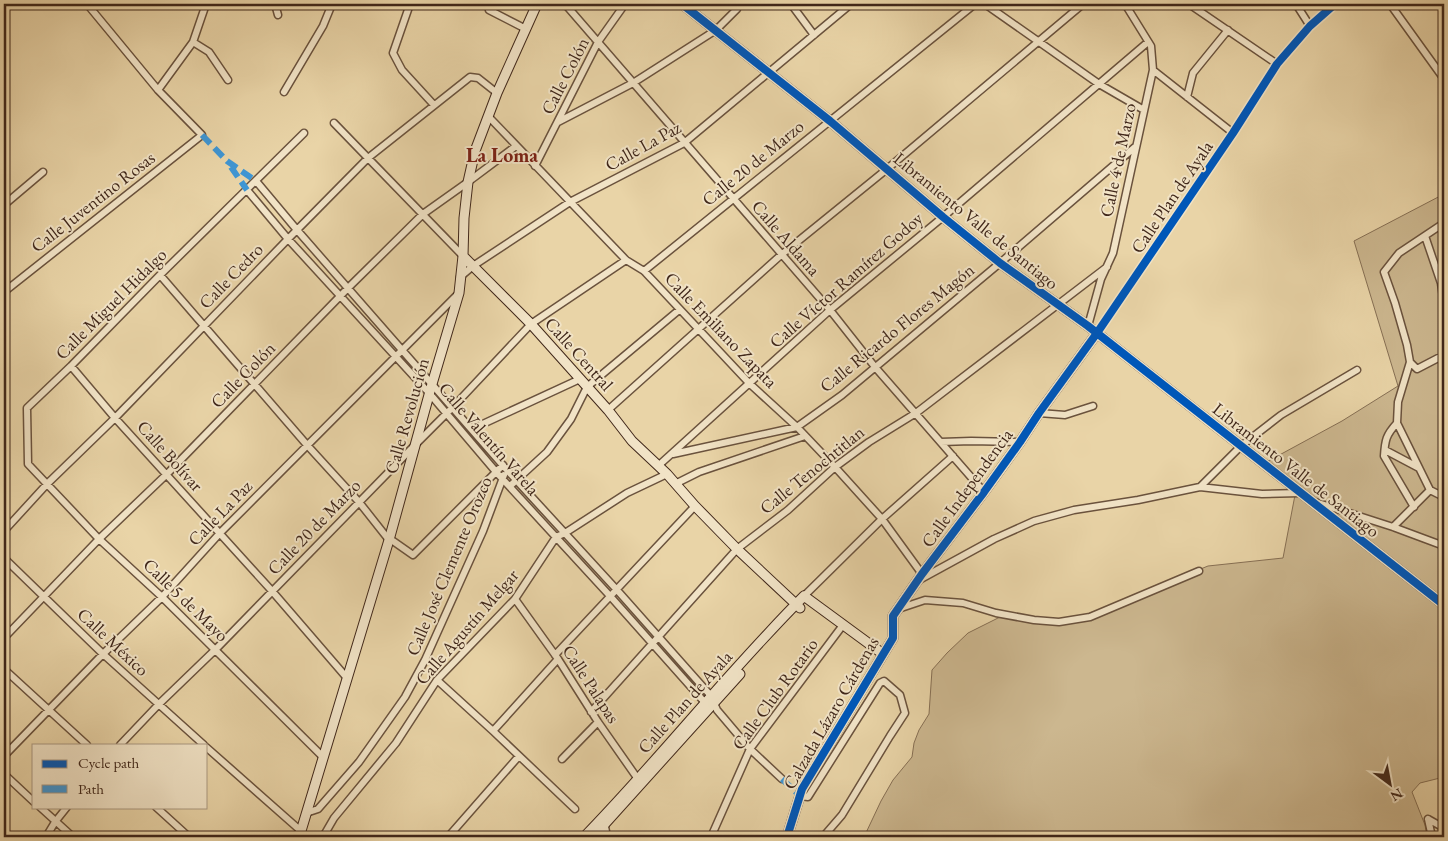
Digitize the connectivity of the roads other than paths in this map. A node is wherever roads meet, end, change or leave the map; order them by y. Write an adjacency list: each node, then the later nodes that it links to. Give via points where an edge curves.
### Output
1 (87, 4): 39 (street)
2 (206, 4): 28 (street)
3 (276, 4): 22 (street)
4 (332, 4): 40 (street, via 323,26)
5 (410, 4): 43 (street, via 393,53 400,67)
6 (537, 4): 24 (street, Calle Revolución)
7 (565, 4): 29 (street, Calle Aldama)
8 (625, 4): 29 (street, Calle Colón)
9 (682, 4): 25 (street, Libramiento Valle de Santiago)
10 (791, 4): 27 (street)
11 (851, 4): 27 (street, Calle La Paz)
12 (975, 4): 46 (street, Calle 20 de Marzo)
13 (985, 4): 30 (street)
14 (1083, 4): 30 (street)
15 (1125, 4): 31 (street, Calle 4 de Marzo)
16 (1189, 4): 26 (street)
17 (1296, 4): 23 (street)
18 (1335, 4): 23 (street, Calle Plan de Ayala)
19 (1390, 4): 35 (street)
20 (737, 9): 25 (street)
21 (489, 10): 24 (street)
22 (278, 15)
23 (1310, 26): 32 (street, Calle Plan de Ayala)
24 (526, 29): 41 (street, Calle Revolución)
25 (716, 30): 34 (street, Libramiento Valle de Santiago); 37 (street)
26 (1228, 30): 32 (street); 42 (street, via 1193,73)
27 (814, 35): 34 (street, Calle La Paz)
28 (193, 42): 36 (street, via 209,52); 39 (street)
29 (598, 42): 37 (street, Calle Aldama); 47 (street, Calle Colón)
30 (1038, 42): 38 (street); 56 (street)
31 (1148, 42): 33 (street, Calle 4 de Marzo); 38 (street, Calle Víctor Ramírez Godoy)
32 (1277, 64): 50 (street, Calle Plan de Ayala)
33 (1153, 70): 42 (street); 44 (street, Calle 4 de Marzo)
34 (768, 72): 46 (street, Libramiento Valle de Santiago); 51 (street, Calle La Paz)
35 (1444, 79)
36 (228, 80)
37 (633, 83): 47 (street); 51 (street, Calle Aldama)
38 (1099, 84): 44 (street); 65 (street, Calle Víctor Ramírez Godoy)
39 (158, 90): 80 (street, Calle Juventino Rosas, via 202,135)
40 (284, 92)
41 (497, 92): 43 (street, Calle Cedro, via 478,78 470,77); 45 (street, Calle Revolución)
42 (1187, 97): 50 (street)
43 (434, 105): 54 (street, Calle Cedro)
44 (1144, 110): 53 (street, Calle 4 de Marzo)
45 (488, 116): 52 (street, Calle Emiliano Zapata); 59 (street, Calle Revolución)
46 (830, 121): 56 (street, Libramiento Valle de Santiago); 61 (street, Calle 20 de Marzo)
47 (558, 122): 55 (street, Calle Colón)
48 (334, 123): 54 (street, Calle Central)
49 (304, 133): 58 (street, Calle Miguel Hidalgo)
50 (1233, 133): 91 (street, Calle Plan de Ayala)
51 (684, 143): 61 (street, Calle Aldama); 62 (street, Calle La Paz)
52 (516, 146): 55 (street, Calle Emiliano Zapata); 59 (street, Calle Colón)
53 (1136, 147): 73 (street, Calle Ricardo Flores Magón); 75 (street, Calle 4 de Marzo, via 1113,253)
54 (368, 158): 64 (street, Calle Central); 67 (street, Calle Cedro)
55 (535, 166): 62 (street, Calle Emiliano Zapata)
56 (887, 169): 65 (street, Libramiento Valle de Santiago); 70 (street)
57 (43, 172): 63 (street)
58 (256, 181): 60 (street, Calle Miguel Hidalgo); 67 (street, Calle Valentín Varela)
59 (468, 182): 64 (street, Calle Colón); 71 (street, Calle Revolución)
60 (246, 190): 69 (street, Calle Valentín Varela); 77 (street, Calle Miguel Hidalgo)
61 (732, 199): 70 (street, Calle Aldama); 76 (street, Calle 20 de Marzo)
62 (570, 202): 72 (street, Calle Emiliano Zapata); 74 (street, Calle La Paz)
63 (4, 205)
64 (422, 214): 71 (street, Calle Central); 79 (street, Calle Colón)
65 (943, 217): 73 (street, Libramiento Valle de Santiago); 86 (street, Calle Víctor Ramírez Godoy)
66 (1444, 223): 68 (street)
67 (296, 230): 69 (street, Calle Cedro); 79 (street, Calle Valentín Varela)
68 (1425, 236): 83 (street); 95 (street, via 1399,253 1384,272)
69 (288, 238): 82 (street, Calle Valentín Varela); 88 (street, Calle Cedro)
70 (781, 255): 86 (street, Calle Aldama); 90 (street)
71 (463, 256): 74 (street, Calle Central); 78 (street, Calle Revolución)
72 (626, 260): 76 (street, Calle Emiliano Zapata); 87 (street, Calle 20 de Marzo)
73 (1000, 263): 84 (street, Libramiento Valle de Santiago); 97 (street, Calle Ricardo Flores Magón)
74 (473, 266): 78 (street, Calle La Paz); 87 (street, Calle Central)
75 (1107, 267): 84 (street, Calle Tenochtitlan); 89 (street, Calle 4 de Marzo)
76 (644, 271): 85 (street, Calle Emiliano Zapata)
77 (160, 275): 88 (street); 96 (street, Calle Miguel Hidalgo)
78 (460, 277): 81 (street, Calle Revolución)
79 (348, 288): 82 (street, Calle Colón); 93 (street, Calle Valentín Varela)
80 (4, 292)
81 (459, 293): 93 (street, Calle La Paz); 100 (street, Calle Revolución)
82 (340, 296): 94 (street, Calle Valentín Varela); 102 (street, Calle Colón)
83 (1444, 304)
84 (1058, 305): 89 (street, Libramiento Valle de Santiago); 108 (street, Calle Tenochtitlan)
85 (679, 310): 90 (street, Calle Emiliano Zapata); 103 (street)
86 (830, 310): 97 (street, Calle Aldama); 101 (street, Calle Víctor Ramírez Godoy)
87 (531, 324): 99 (street, Calle Central); 106 (street, Calle 20 de Marzo)
88 (204, 325): 102 (street); 111 (street, Calle Cedro)
89 (1088, 326): 91 (street, Libramiento Valle de Santiago)
90 (700, 329): 101 (street, Calle Emiliano Zapata); 107 (street)
91 (1097, 333): 109 (street, Calle Plan de Ayala); 120 (street, Libramiento Valle de Santiago)
92 (1444, 346): 95 (street, via 1442,356 1417,369)
93 (402, 350): 94 (street, Calle La Paz); 100 (street, Calle Valentín Varela)
94 (395, 357): 104 (street, Calle Valentín Varela); 119 (street, Calle La Paz)
95 (1410, 362): 112 (street, via 1398,402)
96 (71, 366): 111 (street, Calle Bolívar); 124 (street, Calle Miguel Hidalgo, via 27,408)
97 (875, 367): 108 (street, Calle Aldama); 113 (street, Calle Ricardo Flores Magón)
98 (1357, 370): 120 (street, via 1281,415)
99 (580, 379): 103 (street, Calle Central); 114 (street)
100 (432, 384): 104 (street, Calle Revolución); 106 (street, Calle Valentín Varela)
101 (750, 384): 113 (street, Calle Emiliano Zapata); 122 (street, Calle Víctor Ramírez Godoy)
102 (255, 385): 119 (street); 130 (street, Calle Colón)
103 (587, 387): 107 (street, Calle Central); 133 (street, via 571,419 547,452)
104 (430, 394): 110 (street, Calle Valentín Varela); 118 (street, Calle Revolución)
105 (1093, 406): 109 (street, via 1065,415)
106 (453, 407): 110 (street, Calle 20 de Marzo); 114 (street, Calle Valentín Varela)
107 (608, 410): 125 (street, Calle Central, via 632,441)
108 (916, 413): 116 (street, Calle Aldama); 126 (street, Calle Tenochtitlan)
109 (1039, 413): 117 (street, Calle Independencia)
110 (447, 414): 118 (street, Calle 20 de Marzo); 129 (street, Calle Valentín Varela)
111 (115, 418): 130 (street, Calle Bolívar); 134 (street, Calle Cedro)
112 (1397, 423): 121 (street, via 1388,432); 128 (street)
113 (797, 427): 115 (street, Calle Emiliano Zapata); 122 (street, Calle Ricardo Flores Magón)
114 (472, 429): 127 (street, Calle Valentín Varela)
115 (805, 436): 126 (street, Calle Emiliano Zapata); 135 (street, via 699,472)
116 (941, 442): 117 (street); 123 (street, Calle Aldama)
117 (1020, 442): 139 (street, Calle Independencia)
118 (416, 444): 143 (street, Calle 20 de Marzo); 153 (street, Calle Revolución)
119 (308, 445): 143 (street); 150 (street, Calle La Paz)
120 (1241, 446): 137 (street); 140 (street, Libramiento Valle de Santiago)
121 (1384, 450): 128 (street); 145 (street, via 1384,456)
122 (671, 455): 125 (street, Calle Víctor Ramírez Godoy)
123 (953, 456): 139 (street, Calle Aldama); 146 (street, Calle Plan de Ayala)
124 (28, 464): 134 (street, Calle 5 de Mayo)
125 (658, 466): 131 (street, Calle Central)
126 (835, 467): 146 (street, Calle Emiliano Zapata); 155 (street, Calle Tenochtitlan, via 788,510)
127 (505, 468): 129 (street); 132 (street, Calle José Clemente Orozco); 133 (street, Calle Valentín Varela)
128 (1419, 468): 138 (street)
129 (497, 473): 132 (street, Calle Valentín Varela); 153 (street, via 413,556)
130 (167, 474): 150 (street, Calle Bolívar); 152 (street, Calle Colón)
131 (666, 474): 135 (street, Calle Central); 149 (street, Calle Agustín Melgar, via 627,493)
132 (503, 478): 136 (street, Calle Valentín Varela); 204 (street, Calle José Clemente Orozco, via 445,617 405,697 359,762 318,808)
133 (517, 480): 136 (street); 149 (street, Calle Valentín Varela)
134 (47, 484): 148 (street, Calle Cedro); 152 (street, Calle 5 de Mayo)
135 (675, 484): 144 (street, Calle Central)
136 (510, 486): 151 (street, Calle Valentín Varela)
137 (1200, 486): 140 (street, via 1262,494); 158 (street, via 1074,510 1034,521)
138 (1430, 490): 141 (street); 145 (street)
139 (984, 492): 158 (street, Calle Independencia)
140 (1300, 493): 142 (street, Libramiento Valle de Santiago)
141 (1444, 497)
142 (1311, 501): 147 (street); 166 (street, Libramiento Valle de Santiago)
143 (359, 502): 153 (street); 160 (street, Calle 20 de Marzo)
144 (695, 506): 155 (street, Calle Central); 159 (street)
145 (1414, 507): 147 (street)
146 (882, 519): 158 (street, Calle Emiliano Zapata); 164 (street, Calle Plan de Ayala)
147 (1393, 527): 154 (street)
148 (4, 531)
149 (565, 533): 151 (street, Calle Agustín Melgar); 159 (street, Calle Valentín Varela)
150 (220, 534): 160 (street, Calle Bolívar); 163 (street, Calle La Paz)
151 (556, 538): 161 (street, Calle Valentín Varela); 165 (street, Calle Agustín Melgar)
152 (99, 539): 162 (street, Calle Colón); 163 (street, Calle 5 de Mayo)
153 (389, 540): 178 (street, Calle Revolución)
154 (1444, 546)
155 (737, 549): 167 (street, Calle Central); 170 (street, Calle Tenochtitlan)
156 (4, 558): 162 (street, Calle México)
157 (1199, 571): 168 (street, via 1090,617 1059,622 925,600)
158 (920, 577): 168 (street, Calzada Lázaro Cárdenas)
159 (617, 590): 161 (street); 170 (street, Calle Valentín Varela)
160 (272, 591): 173 (street, Calle 20 de Marzo); 178 (street, Calle Bolívar)
161 (610, 596): 172 (street, Calle Valentín Varela); 176 (street)
162 (43, 597): 171 (street, Calle Colón); 174 (street, Calle México)
163 (162, 597): 173 (street, Calle 5 de Mayo); 174 (street, Calle La Paz)
164 (806, 598): 167 (street, Calle Plan de Ayala); 169 (street)
165 (516, 599): 176 (street, Calle Palapas); 179 (street, Calle Agustín Melgar)
166 (1444, 605)
167 (798, 606): 181 (street, Calle Plan de Ayala)
168 (898, 609): 175 (street, Calzada Lázaro Cárdenas, via 893,616 893,638)
169 (843, 626): 175 (street); 190 (street, Calle Club Rotario)
170 (658, 637): 172 (street, Calle Tenochtitlan); 181 (street, Calle Valentín Varela)
171 (4, 638)
172 (652, 644): 181 (street, Calle Valentín Varela); 183 (street, Calle Tenochtitlan)
173 (216, 649): 180 (street, Calle 20 de Marzo); 193 (street, Calle 5 de Mayo)
174 (103, 654): 180 (street, Calle México); 182 (street, Calle La Paz)
175 (883, 654): 198 (street, Calzada Lázaro Cárdenas)
176 (556, 657): 183 (street, Calle Palapas); 185 (street)
177 (4, 669): 182 (street)
178 (348, 678): 193 (street, Calle Revolución)
179 (436, 680): 185 (street); 211 (street, Calle Agustín Melgar, via 396,743 334,818)
180 (159, 704): 187 (street, Calle 20 de Marzo); 188 (street, Calle México)
181 (711, 704): 190 (street); 197 (street, Calle Plan de Ayala)
182 (48, 709): 186 (street); 191 (street, Calle La Paz)
183 (591, 712): 184 (street, Calle Palapas)
184 (598, 722): 194 (street); 197 (street, Calle Palapas)
185 (493, 730): 192 (street)
186 (86, 744)
187 (121, 744)
188 (203, 744)
189 (208, 749): 207 (street, Calle México)
190 (750, 749): 196 (street); 216 (street, Calle Club Rotario)
191 (4, 756)
192 (519, 756): 203 (street); 212 (street)
193 (323, 757): 204 (street, Calle Revolución)
194 (562, 759)
195 (4, 774): 199 (street)
196 (782, 779)
197 (639, 782): 206 (street, Calle Plan de Ayala)
198 (800, 796): 217 (street, Calzada Lázaro Cárdenas); 218 (street, via 808,797 884,681 900,695 905,713 842,815)
199 (32, 800)
200 (41, 808): 205 (street)
201 (66, 808): 205 (street)
202 (157, 808): 210 (street)
203 (575, 809)
204 (306, 813): 207 (street, Calle Revolución)
205 (55, 822): 208 (street); 209 (street)
206 (604, 822): 213 (street, Calle Plan de Ayala); 214 (street, Calle Plan de Ayala); 215 (street)
207 (299, 834)
208 (46, 837)
209 (73, 837)
210 (190, 837)
211 (323, 837)
212 (448, 837)
213 (584, 837)
214 (593, 837)
215 (607, 837)
216 (711, 837)
217 (787, 837)
218 (823, 837)

